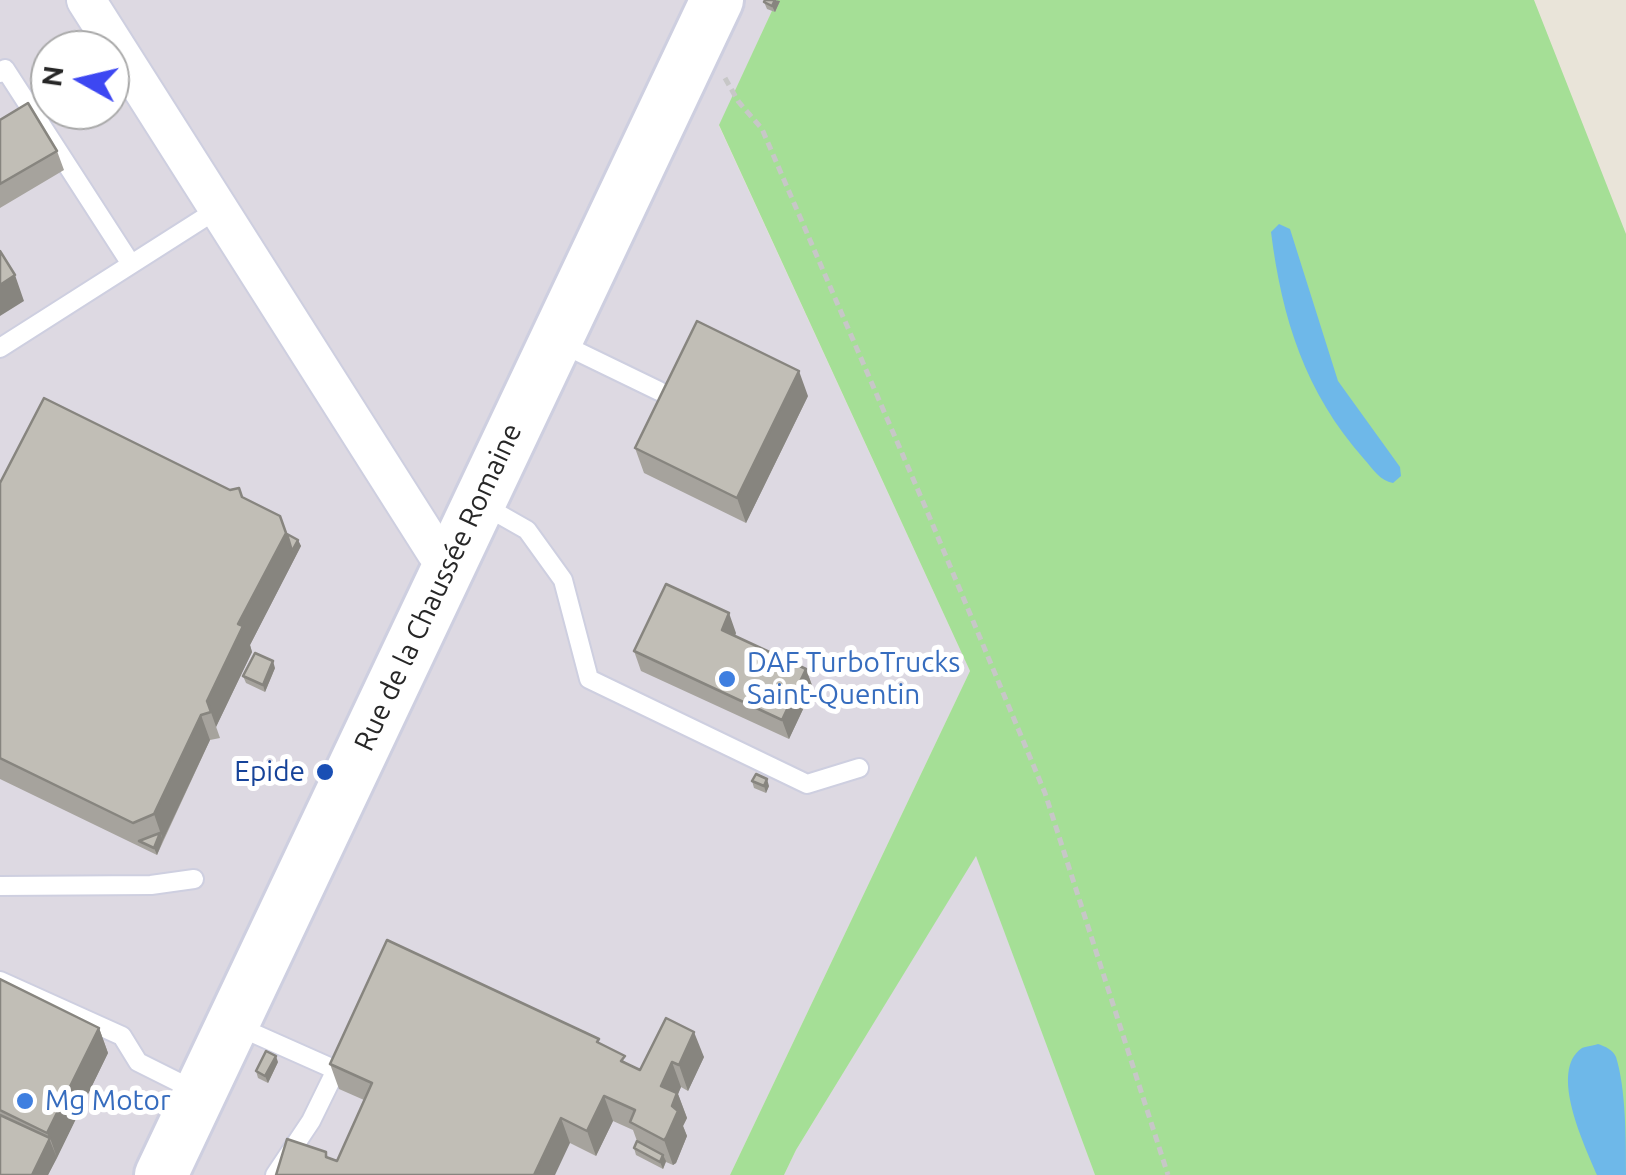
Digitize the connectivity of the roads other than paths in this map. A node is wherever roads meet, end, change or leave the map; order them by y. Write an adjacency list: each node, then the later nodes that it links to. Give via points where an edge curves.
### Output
1 (86, 0): 4 (street)
2 (709, 18): 6 (street, Rue de la Chaussée Romaine)
3 (0, 73): 5 (lane, via 6,70)
4 (218, 209): 5 (lane); 10 (street, via 436,552)
5 (131, 264): 7 (lane)
6 (555, 341): 8 (lane); 9 (street, Rue de la Chaussée Romaine)
7 (0, 348)
8 (659, 391)
9 (478, 503): 10 (street, Rue de la Chaussée Romaine); 11 (lane, via 527,530 563,580 588,679 807,784)
10 (450, 562): 15 (street, Rue de la Chaussée Romaine)
11 (860, 768)
12 (194, 879): 13 (lane)
13 (0, 886)
14 (0, 981): 16 (lane, via 122,1036 138,1062)
15 (232, 1024): 16 (street, Rue de la Chaussée Romaine); 18 (lane, via 336,1070)
16 (200, 1093): 17 (street, Rue de la Chaussée Romaine)
17 (160, 1175)
18 (275, 1175)

